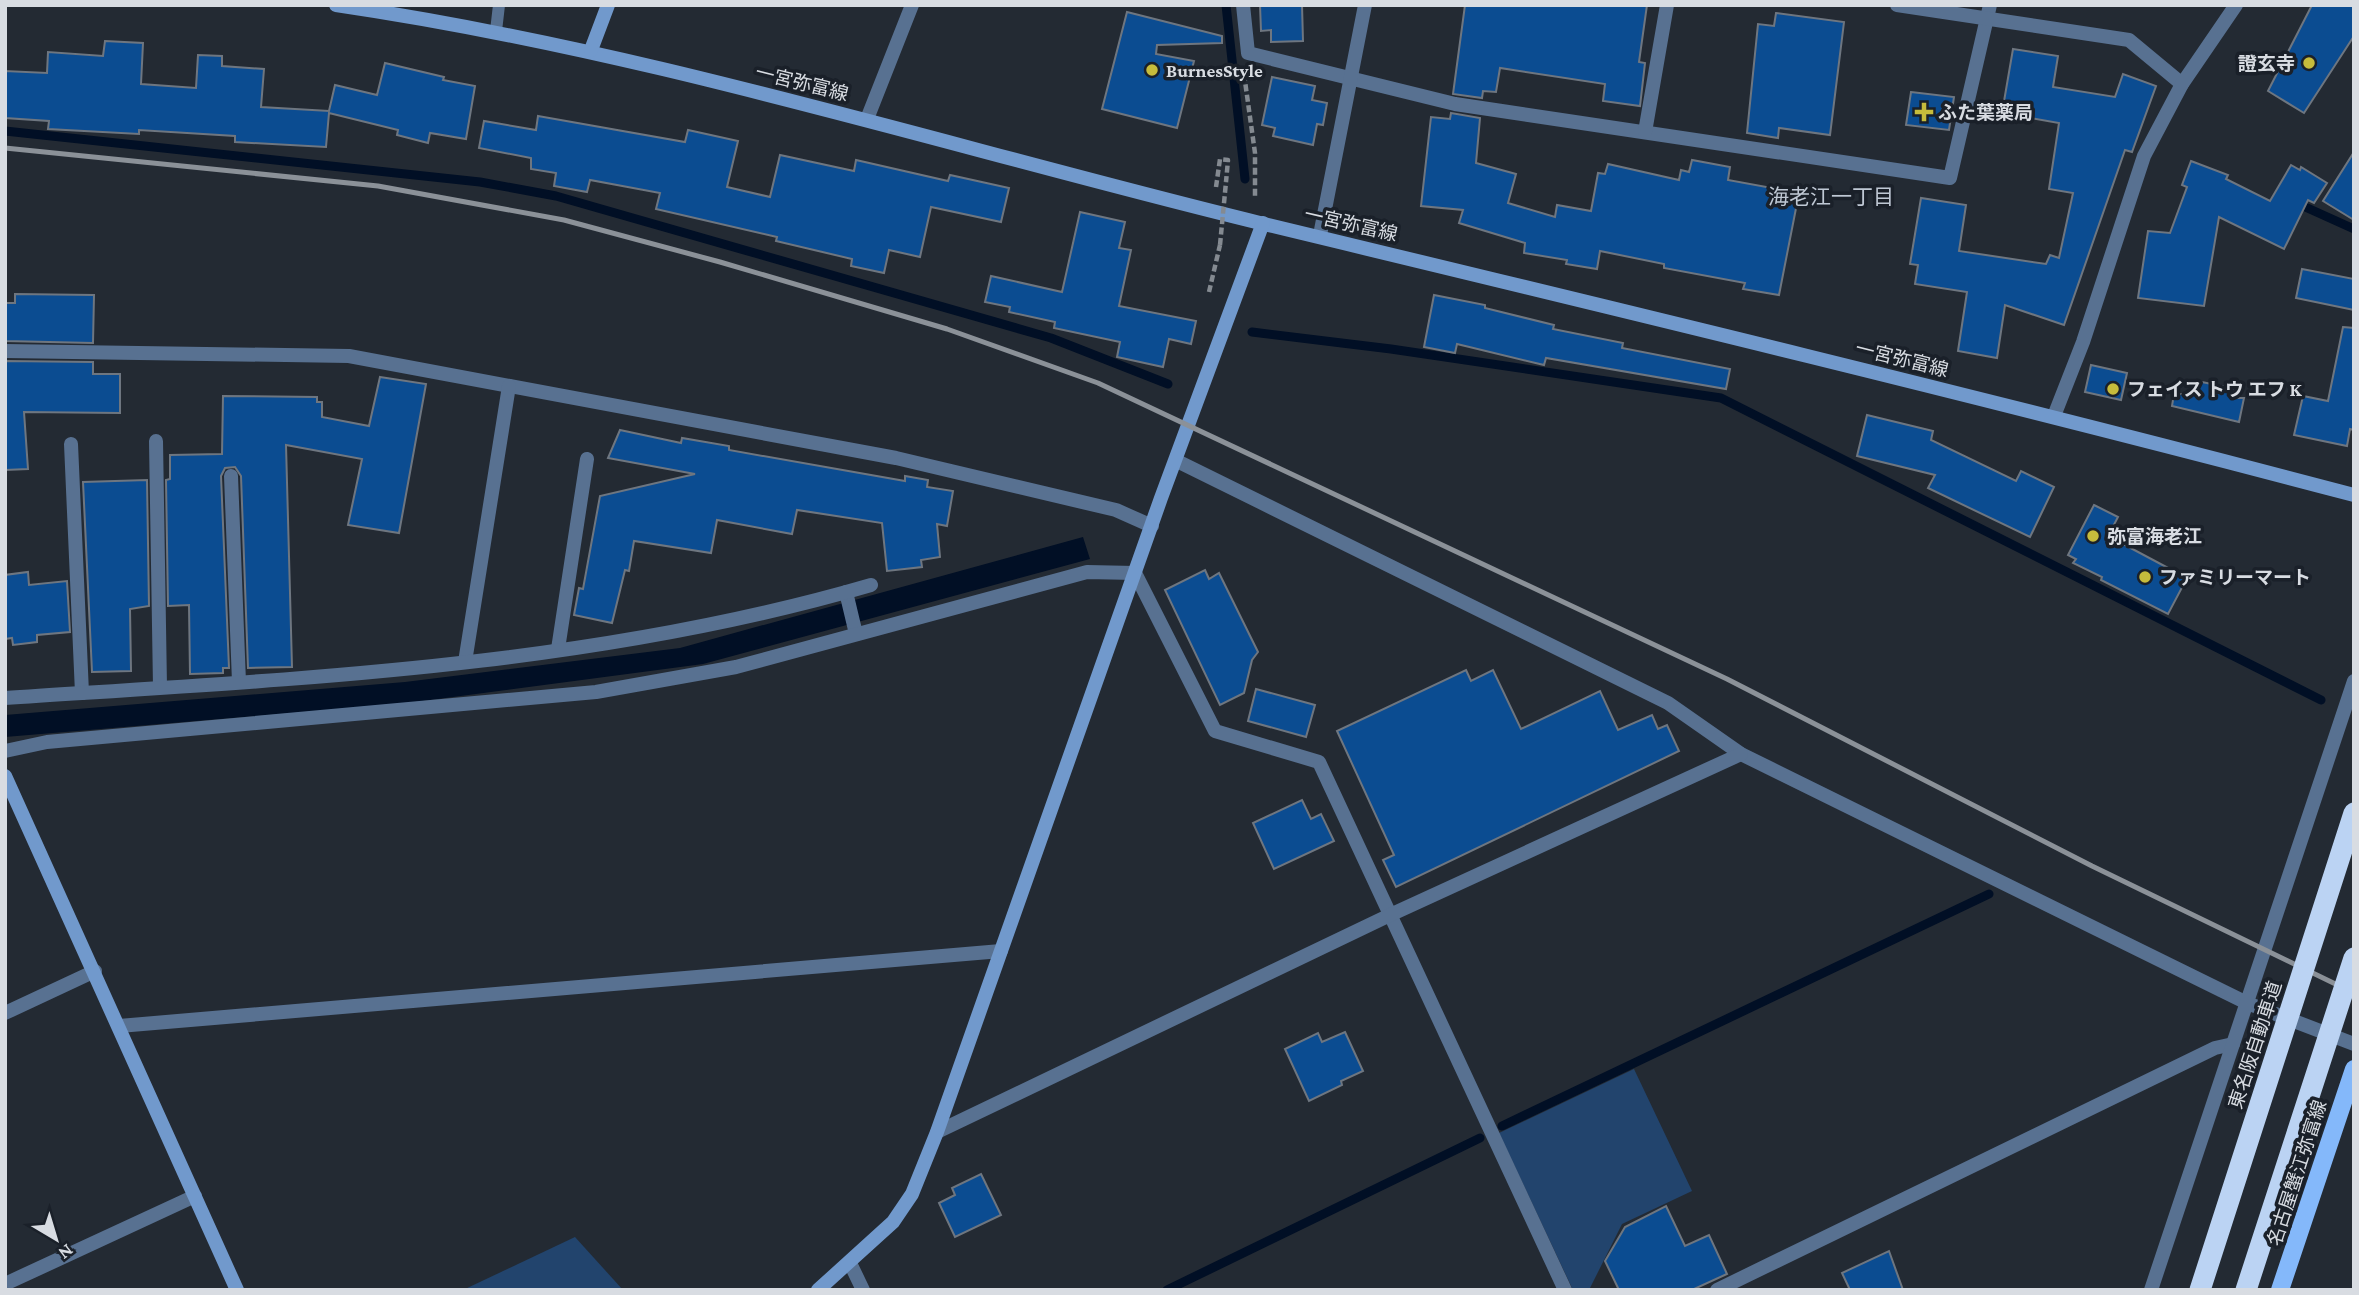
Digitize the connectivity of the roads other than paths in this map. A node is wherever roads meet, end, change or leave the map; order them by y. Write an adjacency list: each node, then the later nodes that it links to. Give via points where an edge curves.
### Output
1 (336, 5): 11 (main road, 一宮弥富線)
2 (499, 5): 11 (lane)
3 (608, 5): 12 (main road)
4 (912, 5): 15 (street)
5 (1243, 5): 13 (street, via 1248,54)
6 (1365, 5): 13 (street)
7 (1667, 5): 16 (street)
8 (1897, 5): 10 (street)
9 (2236, 5): 14 (street)
10 (1988, 12): 14 (street, via 2129,40); 16 (street, via 1950,177)
11 (496, 32): 12 (main road, 一宮弥富線)
12 (591, 50): 15 (main road, 一宮弥富線)
13 (1350, 79): 16 (street, via 1454,104); 18 (street)
14 (2182, 84): 21 (street, via 2144,156)
15 (867, 119): 17 (main road, 一宮弥富線)
16 (1645, 132)
17 (1263, 223): 18 (main road, 一宮弥富線); 25 (main road)
18 (1320, 235): 21 (main road, 一宮弥富線)
19 (5, 351): 20 (street, via 349,356)
20 (509, 386): 28 (street, via 896,458 1116,510); 34 (street)
21 (2054, 416): 27 (main road, 一宮弥富線)
22 (156, 441): 37 (street)
23 (71, 444): 38 (street)
24 (587, 459): 33 (street)
25 (1177, 461): 28 (main road); 41 (street, via 1668,702)
26 (231, 477): 36 (street)
27 (2354, 495)
28 (1152, 526): 29 (main road)
29 (1136, 573): 32 (street, via 1087,572); 44 (street, via 1215,731 1319,762); 45 (main road)
30 (870, 585): 31 (street)
31 (847, 595): 32 (street); 33 (street, via 688,631)
32 (855, 630): 40 (street, via 736,667 596,692 47,743)
33 (558, 649): 34 (street)
34 (465, 662): 36 (street)
35 (2354, 681): 48 (street)
36 (239, 682): 37 (street)
37 (160, 687): 38 (street)
38 (82, 693): 39 (street)
39 (5, 698)
40 (5, 751)
41 (1741, 754): 44 (street); 48 (street)
42 (5, 776): 47 (main road)
43 (2354, 813): 64 (highway, 東名阪自動車道, bridge)
44 (1390, 915): 54 (street); 61 (street)
45 (1001, 951): 50 (street); 54 (main road)
46 (2354, 958): 65 (highway, bridge)
47 (95, 971): 49 (street); 50 (main road)
48 (2247, 1003): 51 (street); 52 (street)
49 (5, 1013)
50 (119, 1026): 55 (main road)
51 (2233, 1044): 62 (street, via 2203,1054); 63 (street)
52 (2354, 1044)
53 (2354, 1069): 66 (main road, 名古屋蟹江弥富線)
54 (937, 1132): 56 (main road, via 912,1194 892,1222)
55 (195, 1196): 57 (street); 58 (main road)
56 (850, 1263): 59 (main road); 60 (street)
57 (5, 1283)
58 (237, 1290)
59 (818, 1290)
60 (863, 1290)
61 (1564, 1290)
62 (1717, 1290)
63 (2151, 1290)
64 (2200, 1290)
65 (2246, 1290)
66 (2280, 1290)

